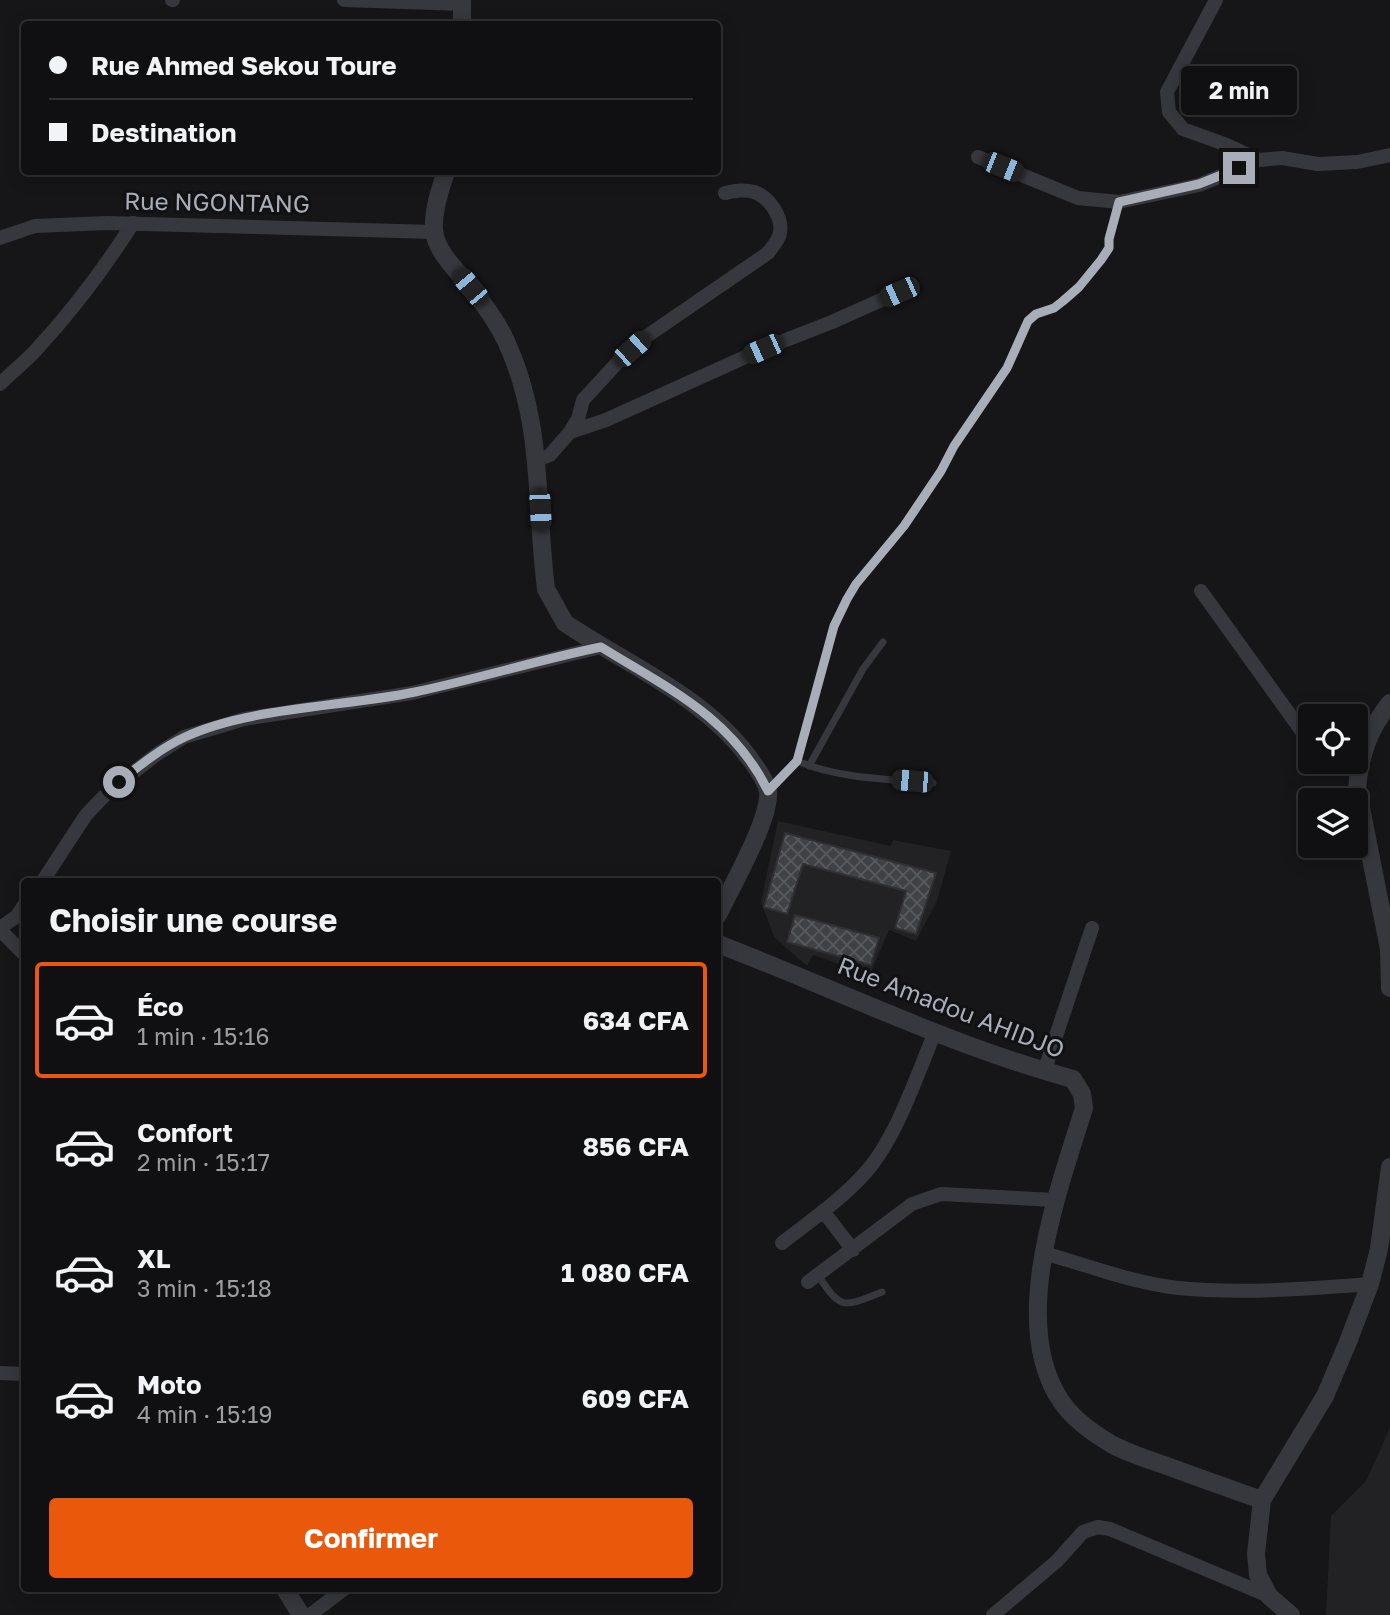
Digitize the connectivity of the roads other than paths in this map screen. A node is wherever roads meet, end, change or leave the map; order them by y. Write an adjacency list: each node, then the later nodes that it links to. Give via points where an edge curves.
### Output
1 (344, 0): 3 (street)
2 (1216, 0): 7 (street, via 1167,92 1169,112 1183,129)
3 (462, 2): 4 (street)
4 (462, 21)
5 (1390, 155): 7 (street, via 1318,164)
6 (978, 157): 10 (street, via 1078,198)
7 (1259, 160): 10 (street, via 1199,184)
8 (445, 175): 12 (street)
9 (725, 193): 16 (street, via 756,192 771,204 780,234 768,253 627,354 583,400)
10 (1119, 202): 24 (lane, via 1109,248 1101,260 1063,301 1028,321 1007,368 941,471 839,612)
11 (133, 223): 12 (street, Rue NGONTANG); 13 (street, Rue NGONTANG, via 35,226); 15 (street, via 69,314)
12 (434, 232): 17 (street, via 442,252 505,339 527,397)
13 (0, 238)
14 (899, 292): 16 (street)
15 (0, 384)
16 (570, 432): 17 (street, via 550,455)
17 (537, 460): 20 (street, via 546,589 565,623)
18 (1201, 591): 22 (street)
19 (883, 642): 25 (lane)
20 (601, 647): 28 (street, via 707,715 743,749); 29 (street, via 412,693 244,719 184,737 108,792 86,815)
21 (1390, 703): 23 (street)
22 (1298, 726)
23 (1368, 736)
24 (797, 761): 25 (lane); 28 (lane)
25 (809, 766): 27 (lane, via 868,778)
26 (1358, 774): 35 (street)
27 (933, 783)
28 (768, 791): 30 (street, via 764,816)
29 (45, 878)
30 (721, 909)
31 (21, 910): 33 (street)
32 (1092, 928): 39 (street)
33 (0, 929): 36 (street)
34 (721, 945): 38 (street, Rue Amadou AHIDJO)
35 (1389, 949): 37 (street)
36 (21, 951)
37 (1390, 988)
38 (935, 1032): 39 (street, Rue Amadou AHIDJO); 42 (street, via 884,1145 867,1171)
39 (1044, 1072): 41 (street, Rue Amadou AHIDJO, via 1073,1080 1084,1108)
40 (1390, 1167): 47 (street)
41 (1055, 1200): 44 (street, via 941,1194 912,1204); 45 (street, Rue Amadou AHIDJO)
42 (823, 1211): 43 (street); 44 (street)
43 (782, 1243)
44 (853, 1250): 46 (street)
45 (1043, 1253): 47 (street, via 1177,1288 1279,1290); 51 (street, Rue Amadou AHIDJO, via 1040,1342 1060,1400 1077,1419 1115,1446)
46 (813, 1279): 48 (lane, via 844,1304)
47 (1370, 1284): 51 (street, via 1325,1396)
48 (882, 1292)
49 (0, 1373): 50 (street)
50 (21, 1374)
51 (1262, 1500): 54 (street, via 1256,1554 1258,1575)
52 (287, 1592): 55 (street)
53 (340, 1592): 56 (street)
54 (1269, 1596): 57 (street, via 1098,1527 1083,1532 1057,1561); 58 (street)
55 (301, 1615)
56 (310, 1615)
57 (993, 1615)
58 (1290, 1615)

